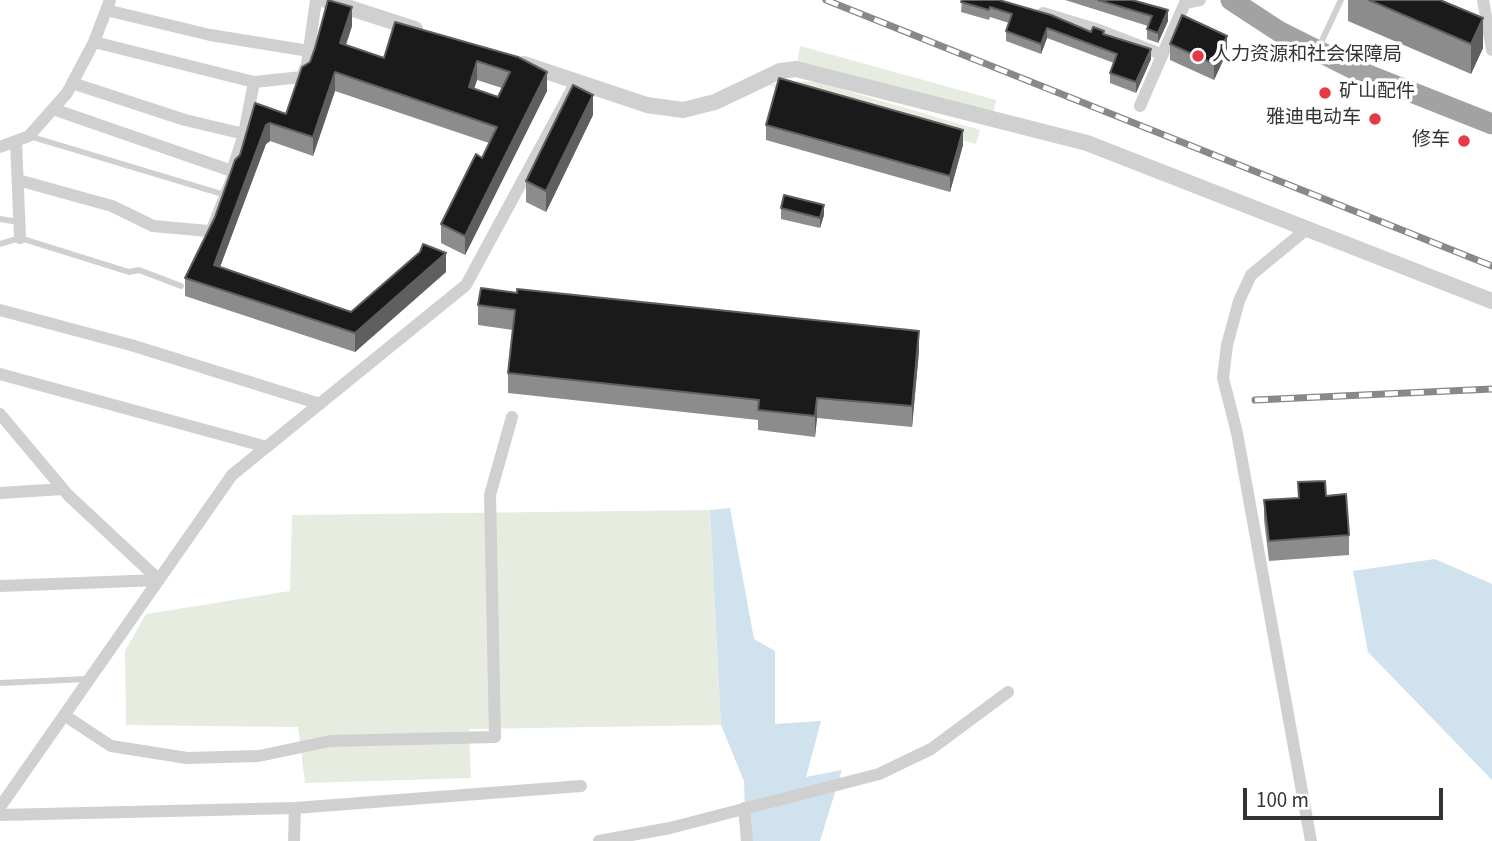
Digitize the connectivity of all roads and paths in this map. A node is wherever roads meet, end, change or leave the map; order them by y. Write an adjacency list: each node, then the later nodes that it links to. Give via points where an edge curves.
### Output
1 (316, 0): 13 (street)
2 (325, 0): 9 (street)
3 (1200, 0): 14 (street, via 1185,3 1172,16)
4 (1231, 0): 11 (highway)
5 (1341, 0): 11 (lane)
6 (1483, 0): 12 (street)
7 (108, 5): 10 (street); 13 (street, via 210,36)
8 (1032, 10): 14 (street)
9 (431, 34)
10 (94, 42): 17 (street); 18 (street)
11 (1317, 50): 21 (highway)
12 (1492, 50)
13 (309, 51): 17 (street, via 302,77)
14 (1161, 54): 19 (street)
15 (510, 59): 16 (street)
16 (577, 80): 31 (street, via 647,105 683,110 715,102 780,71 796,69 1087,143); 39 (street, via 466,285)
17 (254, 82): 22 (street)
18 (72, 83): 20 (street); 22 (street)
19 (1140, 106)
20 (52, 109): 23 (street); 26 (street)
21 (1492, 124)
22 (244, 134): 26 (street)
23 (29, 136): 24 (street); 28 (lane)
24 (16, 141): 25 (street); 27 (street)
25 (0, 147)
26 (232, 171): 28 (lane)
27 (18, 180): 30 (street); 32 (street, via 112,206 153,226)
28 (222, 194): 32 (lane)
29 (0, 219): 30 (lane)
30 (19, 222): 33 (street)
31 (1308, 228): 36 (street); 59 (street, via 1251,275 1227,345 1223,378)
32 (206, 237)
33 (20, 238): 34 (lane); 35 (lane)
34 (0, 244)
35 (181, 286)
36 (1492, 301)
37 (0, 310): 39 (street)
38 (0, 374): 42 (street)
39 (320, 404): 42 (street)
40 (0, 414): 43 (street)
41 (512, 417): 50 (street, via 490,495 495,737 330,741 260,756 187,758 111,746)
42 (267, 447): 45 (street, via 232,475)
43 (63, 489): 44 (street); 45 (street)
44 (0, 493)
45 (159, 580): 46 (street); 47 (street)
46 (0, 586)
47 (89, 679): 48 (lane); 50 (street)
48 (0, 683)
49 (1008, 692): 53 (street, via 932,749 879,774)
50 (64, 715): 52 (street)
51 (581, 786): 54 (street)
52 (0, 807)
53 (744, 807): 57 (street, via 670,828); 58 (street)
54 (295, 808): 55 (street); 56 (street)
55 (0, 815)
56 (294, 841)
57 (599, 841)
58 (747, 841)
59 (1311, 841)

